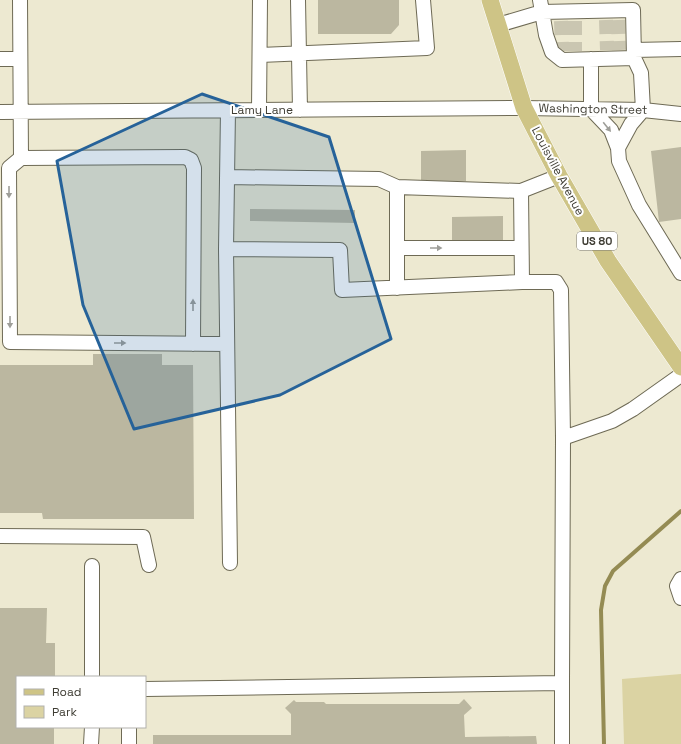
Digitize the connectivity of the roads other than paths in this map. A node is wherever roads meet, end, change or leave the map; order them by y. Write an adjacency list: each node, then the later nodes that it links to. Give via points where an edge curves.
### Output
1 (20, 0): 13 (street)
2 (260, 0): 11 (street)
3 (298, 0): 9 (street)
4 (423, 0): 9 (street, via 427,48)
5 (490, 0): 7 (main road, Louisville Avenue / US 80)
6 (541, 6): 7 (street); 10 (street, via 568,16 612,15 633,10); 14 (street, via 552,52)
7 (498, 25): 16 (main road, Louisville Avenue / US 80)
8 (681, 49): 10 (street)
9 (298, 53): 11 (street); 20 (street)
10 (634, 54): 14 (street, via 613,54); 21 (street, via 641,73)
11 (260, 55): 19 (street)
12 (0, 59): 13 (street)
13 (20, 59): 24 (street)
14 (591, 59): 17 (street)
15 (681, 107): 22 (street, Washington Street)
16 (524, 108): 17 (street, Washington Street); 20 (street, Lamy Lane); 28 (main road, Louisville Avenue / US 80)
17 (591, 109): 21 (street, Washington Street); 26 (street, one-way to 26, via 611,130)
18 (228, 110): 19 (street, Lamy Lane); 24 (street, Lamy Lane); 29 (street)
19 (259, 110): 20 (street, Lamy Lane)
20 (300, 110)
21 (643, 110): 22 (street, Washington Street); 26 (street, via 631,124)
22 (662, 111): 25 (street, Washington Street)
23 (0, 112): 24 (street, Lamy Lane)
24 (20, 112): 27 (street)
25 (681, 114)
26 (618, 148): 35 (street, via 619,161 639,205)
27 (21, 158): 38 (street, one-way to 38, via 9,168); 39 (street, one-way to 27, via 194,168 191,160 185,157)
28 (558, 176): 31 (street); 41 (main road, Louisville Avenue / US 80, via 608,261)
29 (227, 177): 30 (street, via 379,179); 34 (street)
30 (397, 187): 31 (street); 32 (street)
31 (521, 191): 33 (street)
32 (397, 248): 33 (street, one-way to 33); 37 (street)
33 (521, 248): 36 (street)
34 (226, 249): 37 (street, via 340,250 342,290); 40 (street)
35 (681, 273)
36 (522, 282): 37 (street); 43 (street, via 556,282 561,290)
37 (397, 288)
38 (5, 342): 39 (street, one-way to 39)
39 (193, 344): 40 (street)
40 (227, 344): 45 (street)
41 (678, 356)
42 (681, 375): 43 (street, via 633,409 612,420)
43 (563, 438): 51 (street)
44 (0, 536): 46 (street, via 143,537)
45 (230, 563)
46 (149, 565)
47 (92, 566): 50 (street)
48 (681, 579): 49 (street, via 677,586)
49 (681, 598)
50 (92, 676)
51 (562, 683): 52 (street); 57 (street)
52 (146, 688)
53 (92, 728): 55 (street)
54 (129, 728): 56 (street)
55 (91, 744)
56 (129, 744)
57 (562, 744)

